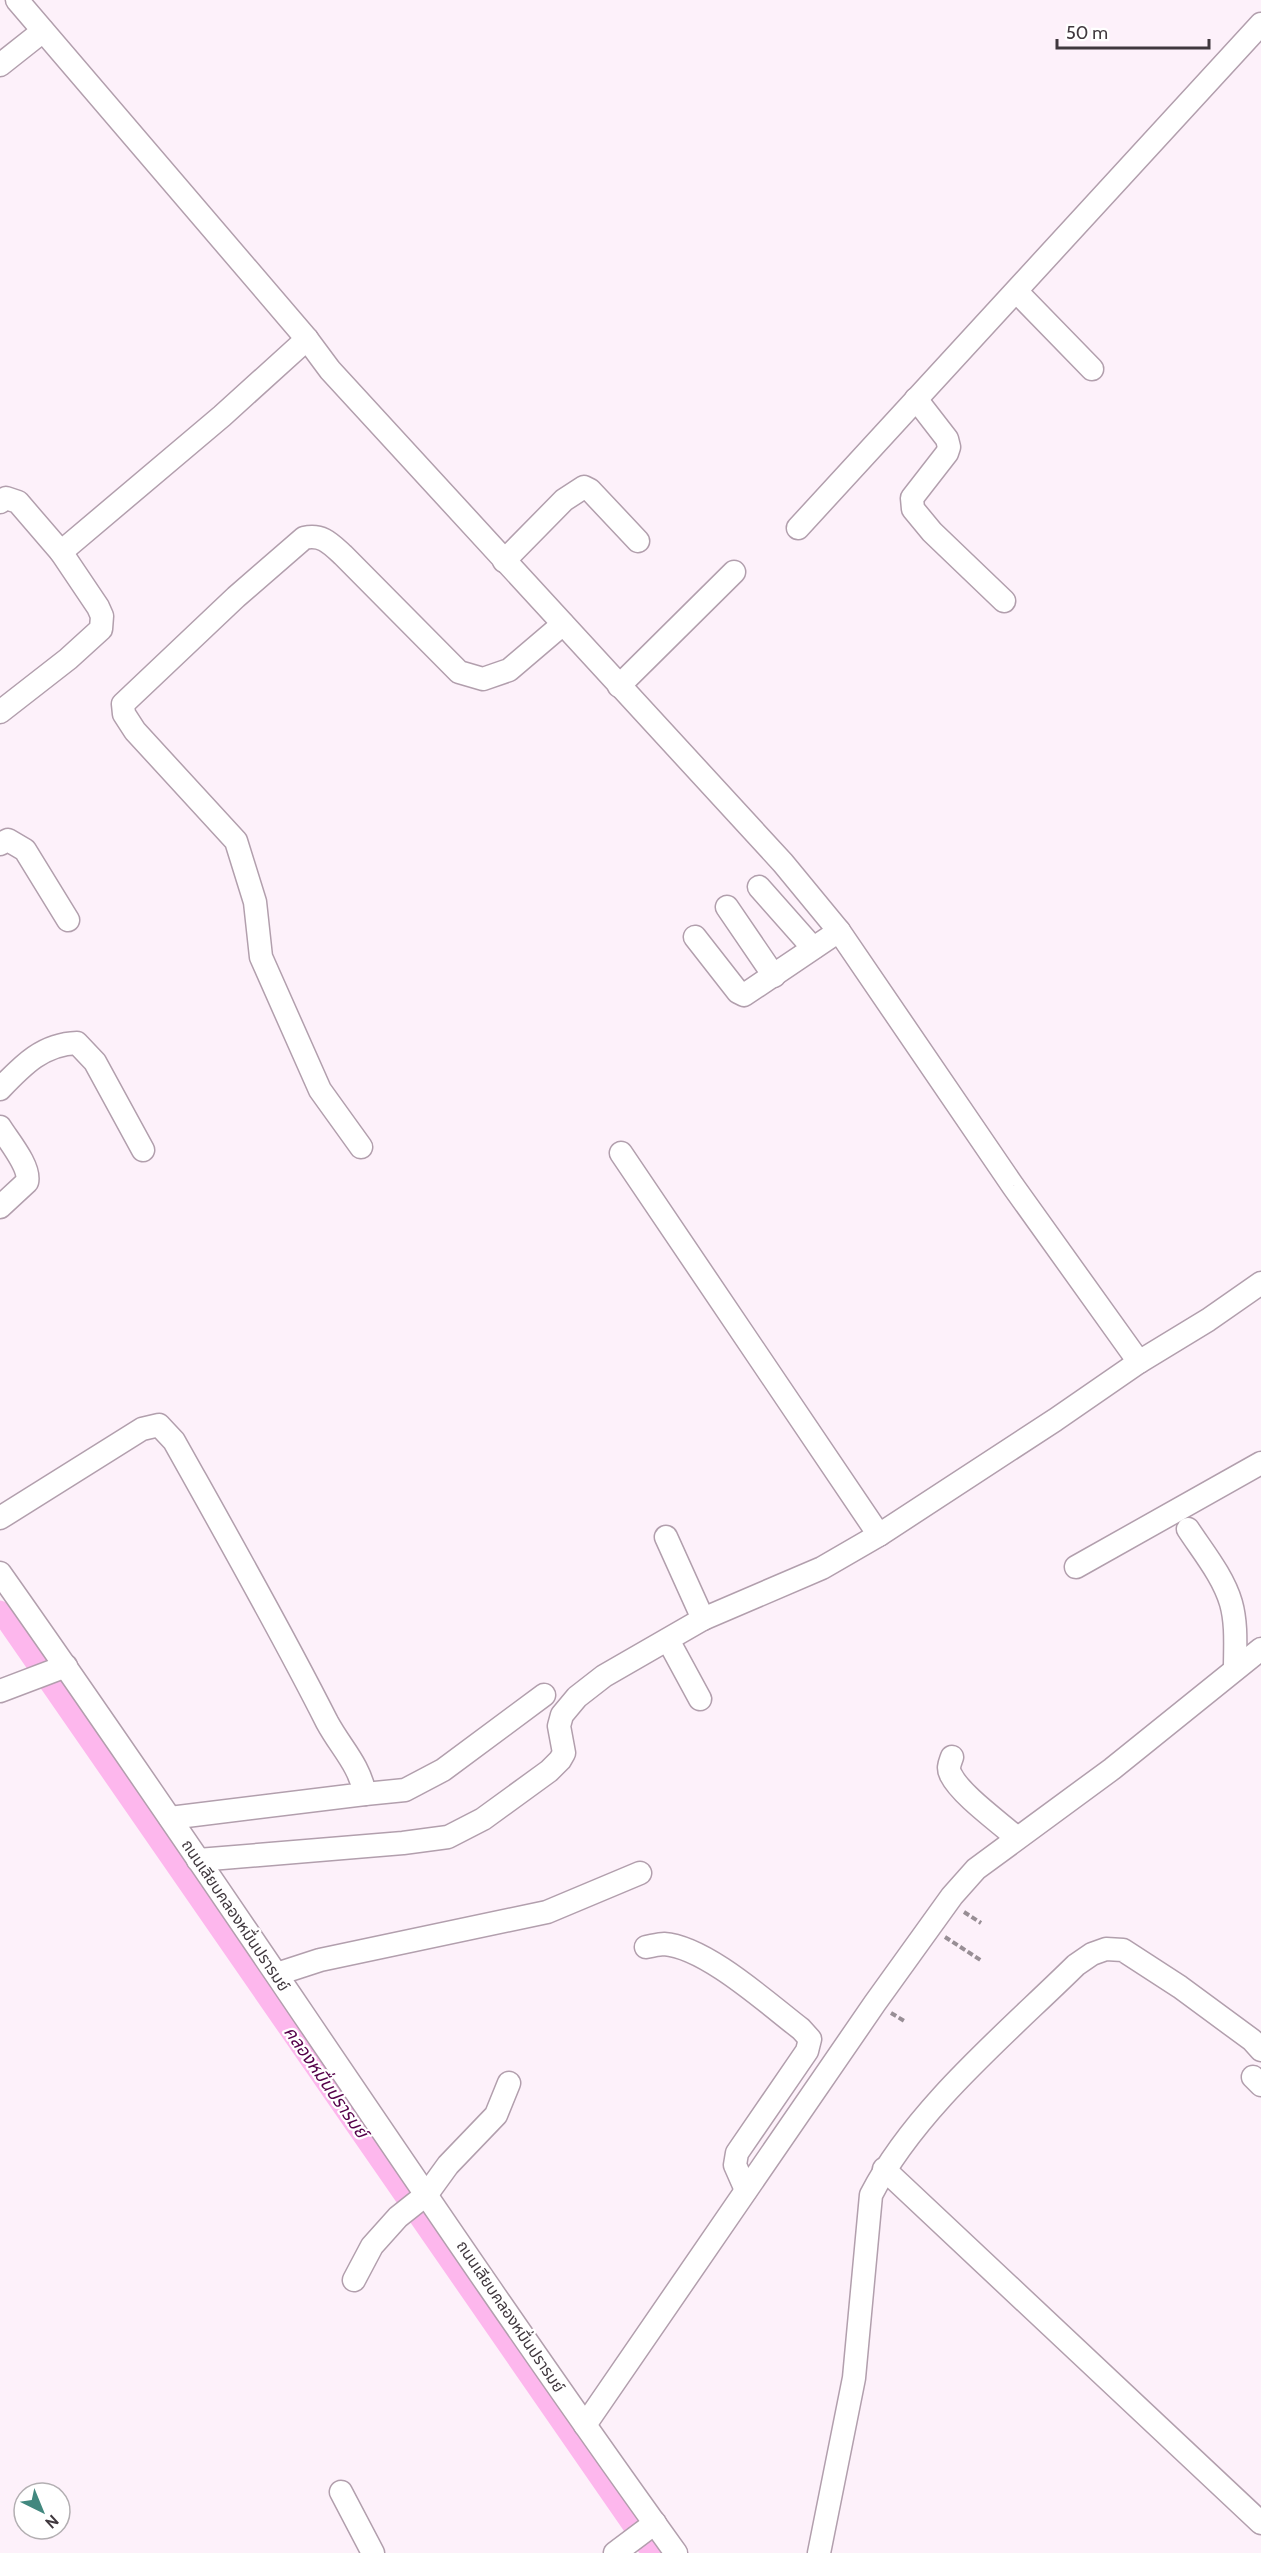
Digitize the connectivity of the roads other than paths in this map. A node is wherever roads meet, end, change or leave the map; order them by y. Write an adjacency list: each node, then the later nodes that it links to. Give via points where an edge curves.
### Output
1 (17, 0): 3 (street)
2 (1261, 24): 5 (street)
3 (43, 31): 4 (street); 6 (street)
4 (0, 65)
5 (1017, 292): 7 (street); 8 (street)
6 (307, 339): 12 (street); 13 (street, via 330,370)
7 (1092, 369)
8 (916, 399): 10 (street); 15 (street, via 949,447 912,498 913,509)
9 (0, 502): 12 (street, via 6,498 18,501)
10 (798, 528)
11 (638, 541): 13 (street, via 584,487 564,500)
12 (61, 552): 18 (street, via 98,607 101,629)
13 (504, 561): 16 (street)
14 (734, 572): 17 (street)
15 (1004, 601)
16 (563, 624): 17 (street); 29 (street, via 509,670 483,680 459,672 328,540 316,535 304,538 236,597 123,704 124,714 135,731 236,841 255,902 261,957 320,1090)
17 (620, 686): 23 (street, via 783,863)
18 (0, 712)
19 (0, 844): 22 (street, via 8,840 25,850)
20 (759, 887): 25 (street)
21 (727, 907): 26 (street)
22 (68, 920)
23 (839, 931): 25 (street); 34 (street)
24 (695, 937): 26 (street, via 742,994)
25 (813, 948): 26 (street)
26 (774, 976)
27 (0, 1089): 30 (street, via 28,1060 62,1043 77,1042 95,1062)
28 (0, 1127): 32 (street, via 29,1177)
29 (361, 1147)
30 (143, 1150)
31 (621, 1153): 38 (street)
32 (0, 1207)
33 (1261, 1283): 34 (street)
34 (1139, 1362): 38 (street)
35 (1261, 1463): 40 (street)
36 (0, 1518): 51 (street, via 142,1429 159,1425 174,1441 337,1742 358,1768)
37 (1188, 1529): 46 (street, via 1222,1582 1231,1604)
38 (879, 1535): 42 (street, via 822,1568)
39 (666, 1537): 42 (street)
40 (1076, 1567)
41 (0, 1573): 45 (street, ถนนเลียบคลองหมื่นปรารมย์)
42 (704, 1619): 43 (street)
43 (668, 1640): 49 (street); 54 (street, via 604,1676 577,1697 559,1722 564,1753 549,1771 483,1819 448,1836)
44 (1261, 1649): 46 (street)
45 (66, 1666): 47 (street); 52 (street, ถนนเลียบคลองหมื่นปรารมย์)
46 (1235, 1669): 53 (street, via 1112,1769)
47 (0, 1691)
48 (544, 1695): 51 (street, via 443,1770 405,1790)
49 (700, 1700)
50 (952, 1757): 53 (street, via 948,1767 951,1776)
51 (364, 1794): 52 (street)
52 (170, 1818): 54 (street, ถนนเลียบคลองหมื่นปรารมย์)
53 (1017, 1838): 61 (street, via 976,1869 952,1896)
54 (198, 1860): 57 (street, ถนนเลียบคลองหมื่นปรารมย์)
55 (640, 1873): 57 (street, via 547,1912 320,1960)
56 (646, 1947): 61 (street, via 664,1944 708,1959 810,2039 807,2051 737,2153 735,2165)
57 (277, 1974): 62 (street, ถนนเลียบคลองหมื่นปรารมย์)
58 (1258, 2039): 60 (street, via 1123,1950 1106,1949 1076,1965 945,2093)
59 (509, 2083): 62 (street, via 496,2115 448,2165)
60 (884, 2169): 66 (street); 70 (street, via 871,2195 854,2378)
61 (746, 2190): 64 (street)
62 (428, 2194): 63 (street, via 398,2217 372,2246); 64 (street, ถนนเลียบคลองหมื่นปรารมย์)
63 (354, 2280)
64 (585, 2425): 67 (street, ถนนเลียบคลองหมื่นปรารมย์)
65 (341, 2492): 68 (street)
66 (1261, 2523)
67 (636, 2537): 69 (street, ถนนเลียบคลองหมื่นปรารมย์)
68 (373, 2553)
69 (676, 2553)
70 (819, 2553)

